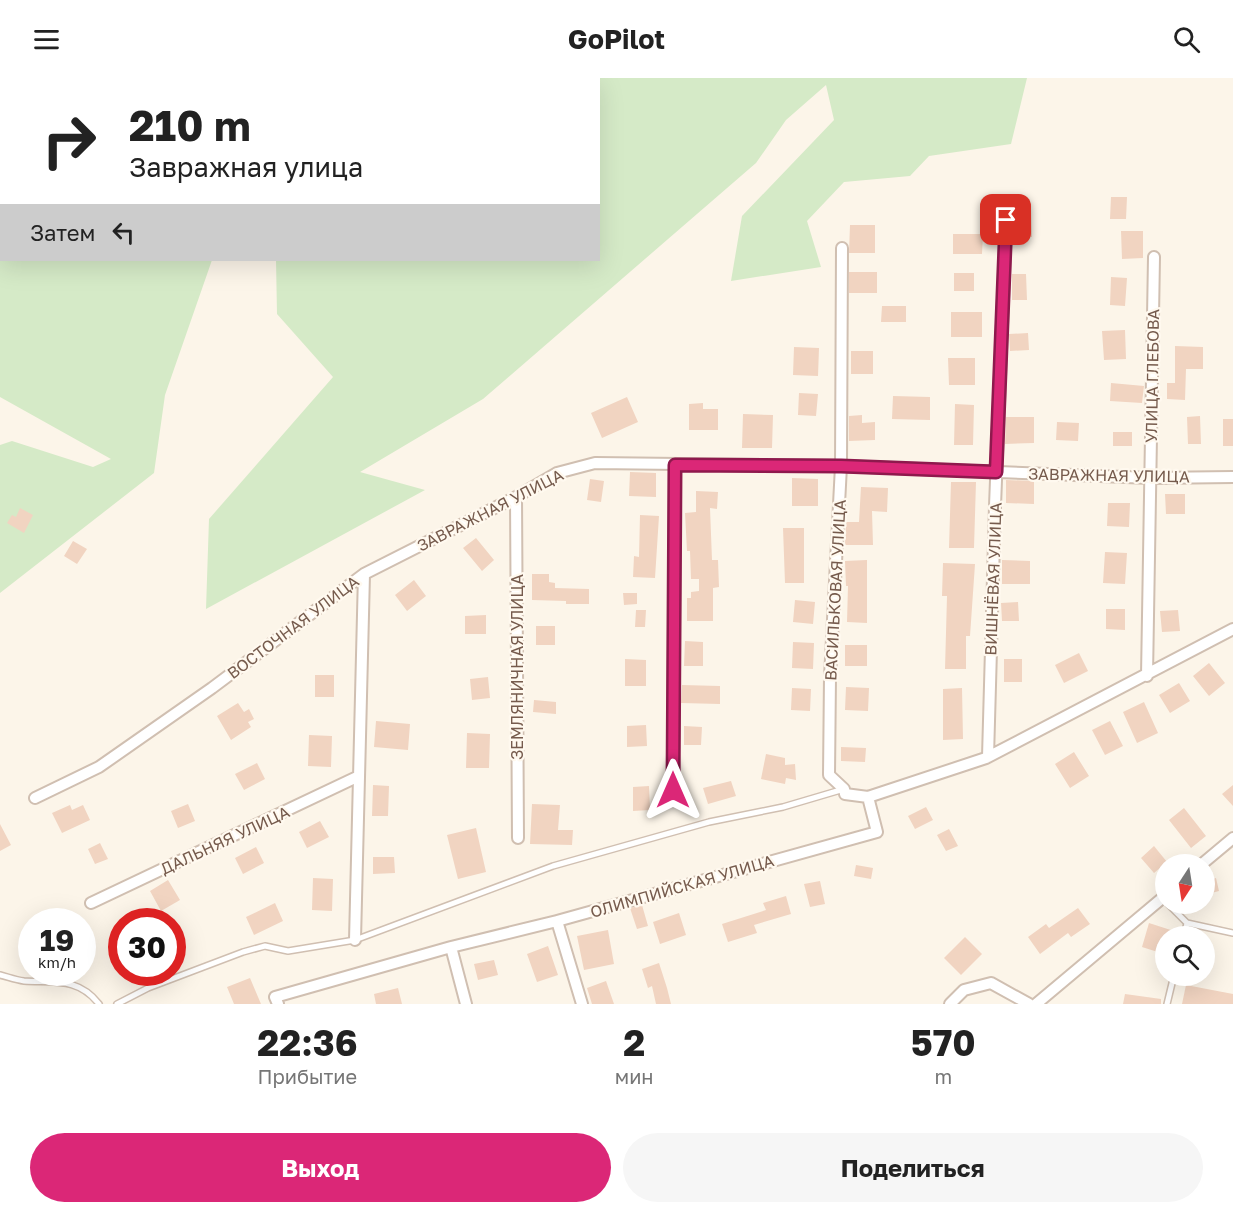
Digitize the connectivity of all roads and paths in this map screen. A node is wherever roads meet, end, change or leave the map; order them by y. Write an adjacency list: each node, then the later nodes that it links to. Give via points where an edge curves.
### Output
1 (1006, 220): 6 (street, ВИШНЁВАЯ УЛИЦА)
2 (842, 248): 5 (street, ВАСИЛЬКОВАЯ УЛИЦА)
3 (1154, 257): 8 (street, УЛИЦА ГЛЕБОВА)
4 (675, 465): 5 (street, ЗАВРАЖНАЯ УЛИЦА); 9 (street, ЗАВРАЖНАЯ УЛИЦА, via 595,464 557,473); 16 (street)
5 (841, 466): 6 (street, ЗАВРАЖНАЯ УЛИЦА); 15 (street, ВАСИЛЬКОВАЯ УЛИЦА, via 829,775)
6 (996, 472): 8 (street, ЗАВРАЖНАЯ УЛИЦА); 13 (street, ВИШНЁВАЯ УЛИЦА)
7 (1233, 477): 8 (street, ЗАВРАЖНАЯ УЛИЦА)
8 (1151, 478): 12 (street, УЛИЦА ГЛЕБОВА)
9 (516, 497): 10 (street, ЗАВРАЖНАЯ УЛИЦА); 19 (street, ЗЕМЛЯНИЧНАЯ УЛИЦА)
10 (364, 574): 14 (street, ВОСТОЧНАЯ УЛИЦА); 18 (street, ВОСТОЧНАЯ УЛИЦА, via 99,767)
11 (1233, 629): 12 (street)
12 (1147, 676): 13 (street)
13 (988, 757): 17 (street)
14 (359, 776): 22 (street, ДАЛЬНЯЯ УЛИЦА); 29 (street, ВОСТОЧНАЯ УЛИЦА)
15 (844, 789): 17 (street, via 846,794); 29 (lane, via 553,866)
16 (673, 790)
17 (868, 797): 25 (street, ОЛИМПИЙСКАЯ УЛИЦА, via 877,832)
18 (35, 798)
19 (518, 838)
20 (1233, 838): 21 (street)
21 (1214, 854)
22 (91, 903)
23 (1155, 907): 40 (street)
24 (1179, 914): 26 (lane)
25 (557, 921): 30 (street, ОЛИМПИЙСКАЯ УЛИЦА); 37 (street)
26 (1187, 923): 27 (lane); 28 (lane)
27 (1186, 926)
28 (1233, 933)
29 (355, 940): 34 (lane, via 288,951 265,946 196,969)
30 (451, 947): 35 (street, ОЛИМПИЙСКАЯ УЛИЦА, via 275,997); 36 (street)
31 (0, 975): 33 (lane, via 21,981 74,984)
32 (1171, 986): 41 (lane)
33 (99, 1004)
34 (117, 1004)
35 (278, 1004)
36 (466, 1004)
37 (582, 1004)
38 (950, 1004): 39 (street, via 964,990 991,983)
39 (1029, 1004)
40 (1036, 1004)
41 (1167, 1004)

